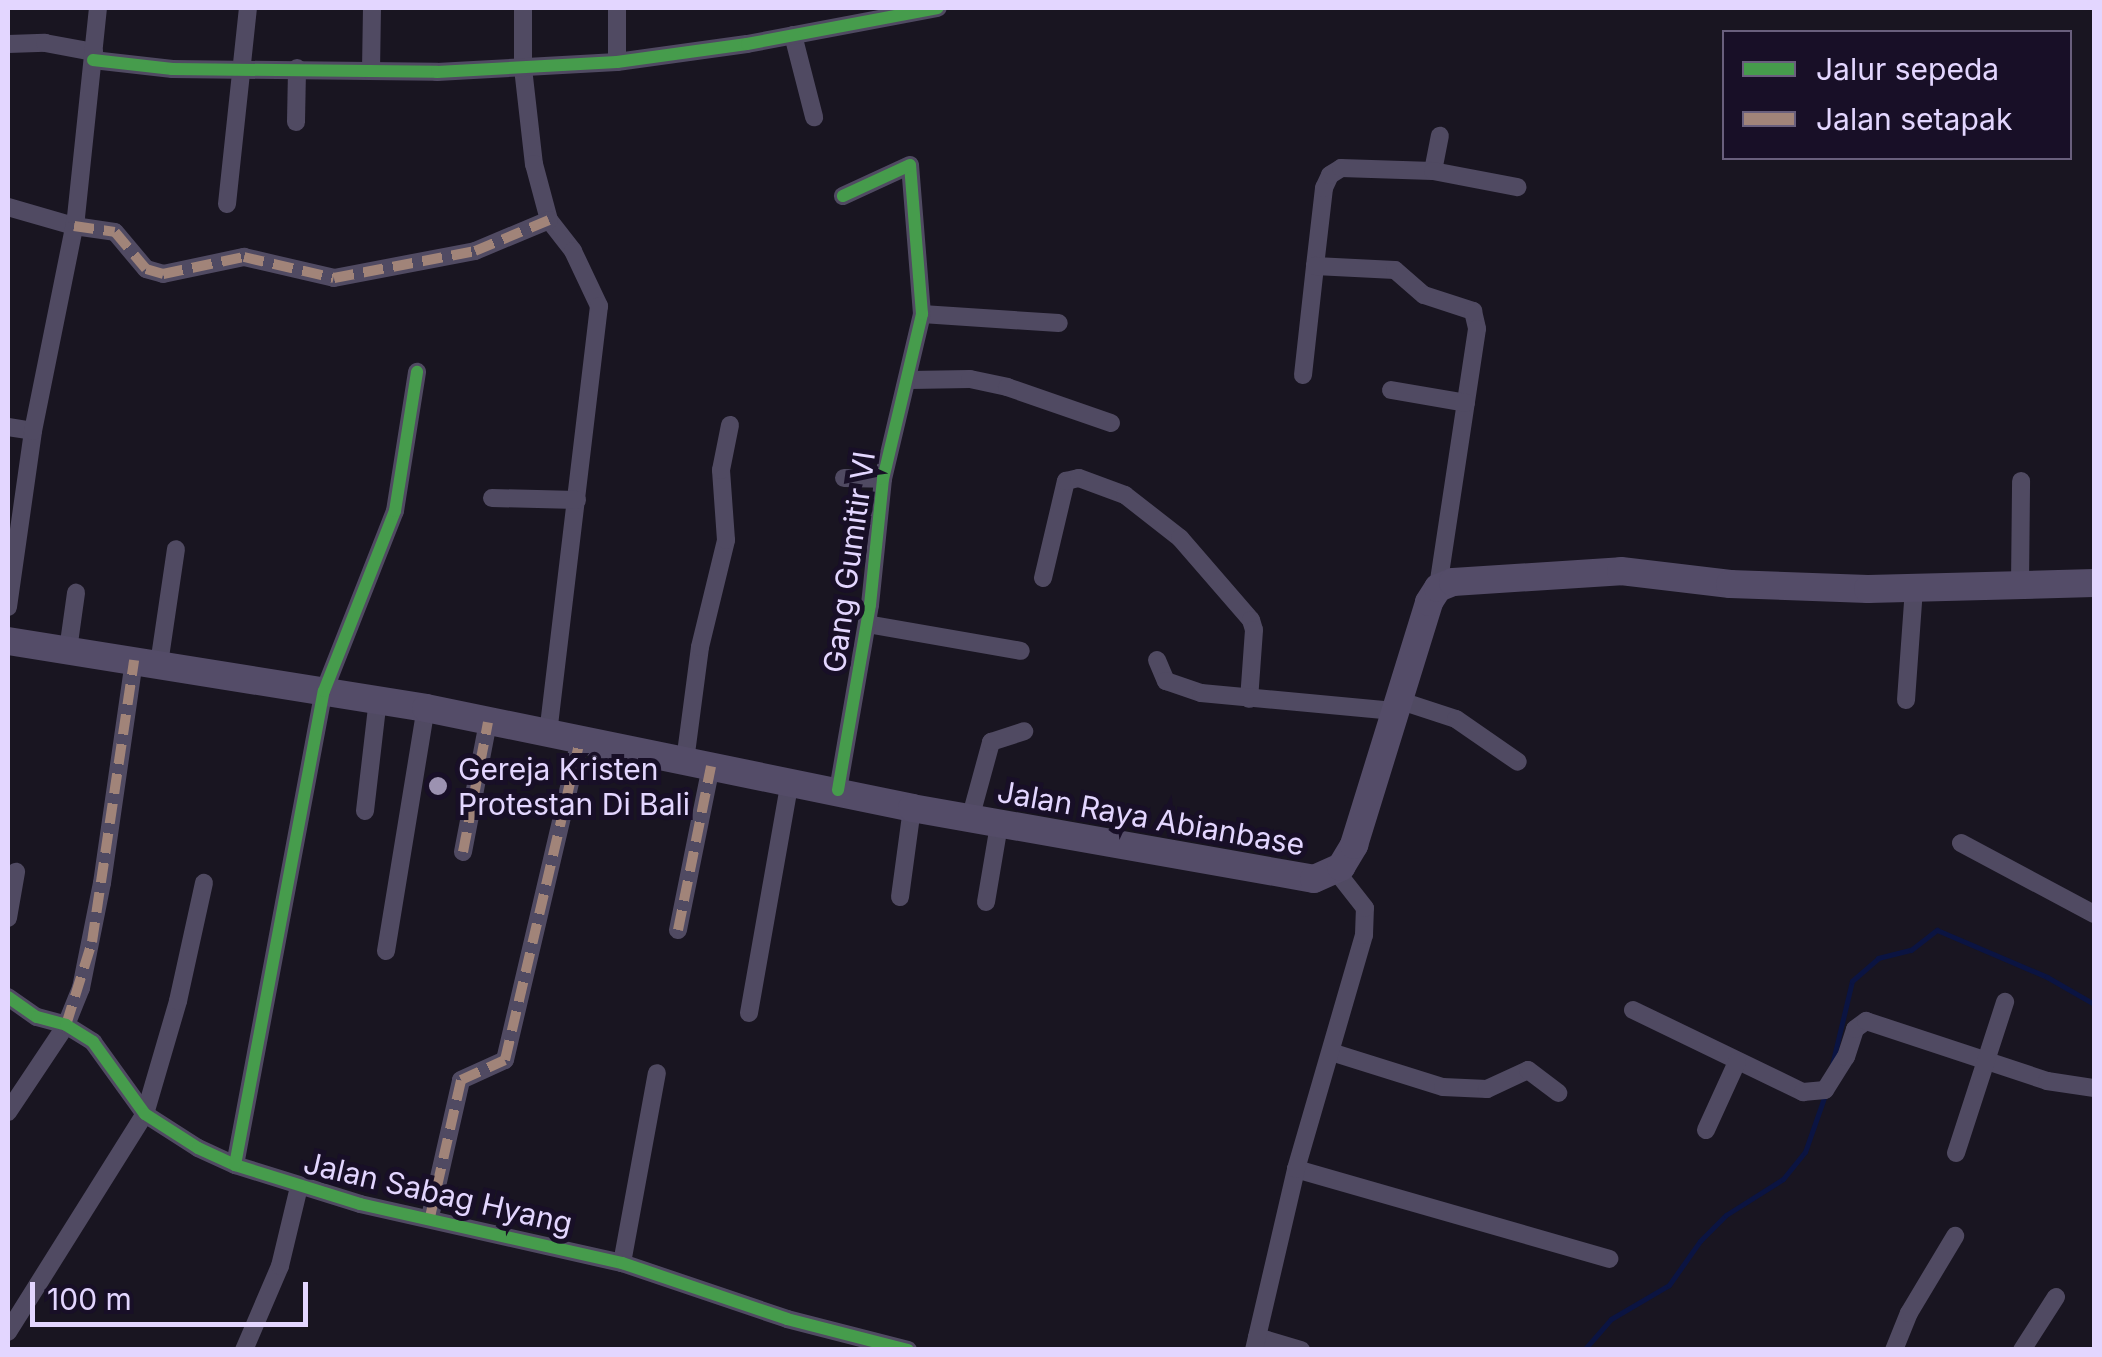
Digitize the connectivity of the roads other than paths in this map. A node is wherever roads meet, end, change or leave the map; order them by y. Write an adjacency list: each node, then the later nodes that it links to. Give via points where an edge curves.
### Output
1 (98, 8): 10 (street)
2 (248, 8): 12 (street)
3 (372, 8): 15 (street)
4 (523, 8): 14 (street)
5 (617, 8): 11 (street)
6 (938, 8): 7 (street)
7 (836, 17): 8 (street)
8 (793, 36): 11 (street); 16 (street)
9 (8, 44): 10 (street, via 45,43)
10 (93, 56): 12 (street, via 172,69); 25 (street)
11 (617, 62): 14 (street)
12 (242, 66): 13 (street); 22 (street)
13 (296, 68): 15 (street); 17 (street)
14 (523, 68): 15 (street); 24 (street, via 534,164)
15 (371, 71)
16 (814, 117)
17 (296, 122)
18 (1440, 136): 19 (street)
19 (1434, 171): 20 (street); 26 (street, via 1354,165 1330,175)
20 (1517, 186)
21 (844, 196): 27 (street, Gang Gumitir VI, via 910,165)
22 (228, 204)
23 (8, 207): 25 (street)
24 (549, 220): 25 (street, via 475,252 334,278 244,257 163,274 146,269 115,232); 42 (street, via 573,251 599,306)
25 (74, 226): 37 (street)
26 (1315, 266): 30 (street); 33 (street, via 1395,270 1424,294 1468,307 1478,329)
27 (922, 314): 28 (street); 31 (street, Gang Gumitir VI)
28 (1059, 324)
29 (416, 372): 57 (street, via 395,511)
30 (1303, 375)
31 (910, 380): 34 (street, via 1008,387); 39 (street, Gang Gumitir VI)
32 (1391, 390): 33 (street)
33 (1466, 403): 47 (street)
34 (1111, 423)
35 (730, 425): 68 (street, via 721,470 726,540 700,648)
36 (8, 427): 37 (street)
37 (34, 430): 50 (street)
38 (844, 478): 39 (street)
39 (883, 479): 51 (street, Gang Gumitir VI)
40 (2020, 481): 46 (street)
41 (492, 498): 42 (street)
42 (577, 500): 65 (street)
43 (176, 549): 56 (street)
44 (1043, 578): 59 (street, via 1066,481 1079,478 1125,495 1180,538 1250,620)
45 (2094, 582): 46 (main road)
46 (2020, 584): 48 (main road)
47 (1438, 588): 48 (main road, via 1508,576 1622,572 1730,584); 61 (main road, Jalan Raya Abianbase)
48 (1914, 588): 60 (street)
49 (76, 593): 53 (street)
50 (8, 606)
51 (867, 624): 54 (street); 70 (street, Gang Gumitir VI)
52 (8, 641): 53 (main road, Jalan Raya Abianbase)
53 (68, 650): 56 (main road, Jalan Raya Abianbase)
54 (1021, 651)
55 (1156, 660): 59 (street, via 1166,681 1180,688)
56 (146, 662): 57 (main road, Jalan Raya Abianbase); 90 (street, via 92,942)
57 (324, 691): 58 (main road, Jalan Raya Abianbase); 101 (street)
58 (378, 699): 62 (main road, Jalan Raya Abianbase); 72 (street)
59 (1249, 699): 61 (street)
60 (1906, 700)
61 (1396, 706): 67 (street, via 1456,719); 77 (main road, Jalan Raya Abianbase, via 1354,846)
62 (426, 708): 63 (main road, Jalan Raya Abianbase); 85 (street)
63 (488, 722): 65 (main road, Jalan Raya Abianbase); 76 (street)
64 (1024, 731): 73 (street, via 992,742)
65 (548, 735): 66 (main road, Jalan Raya Abianbase)
66 (580, 741): 68 (main road, Jalan Raya Abianbase); 104 (street, via 505,1060 461,1080)
67 (1518, 762)
68 (698, 764): 69 (main road, Jalan Raya Abianbase); 84 (street)
69 (790, 782): 70 (main road, Jalan Raya Abianbase); 89 (street)
70 (838, 790): 71 (main road, Jalan Raya Abianbase)
71 (912, 808): 73 (main road, Jalan Raya Abianbase); 80 (street)
72 (365, 812)
73 (970, 819): 74 (main road, Jalan Raya Abianbase)
74 (999, 824): 77 (main road, Jalan Raya Abianbase, via 1277,876 1314,879); 81 (street)
75 (1960, 843): 82 (street)
76 (464, 852)
77 (1336, 871): 91 (street, via 1367,915)
78 (16, 872): 83 (street)
79 (204, 883): 98 (street)
80 (900, 897)
81 (986, 902)
82 (2094, 914)
83 (8, 918)
84 (678, 930)
85 (386, 952)
86 (8, 997): 90 (street, Jalan Sabag Hyang, via 37,1017)
87 (2005, 1002): 92 (street)
88 (1634, 1010): 93 (street)
89 (749, 1014)
90 (66, 1025): 97 (street); 98 (street, Jalan Sabag Hyang, via 100,1050)
91 (1331, 1052): 96 (street, via 1442,1087 1487,1089 1528,1070); 102 (street)
92 (1986, 1058): 93 (street, via 1866,1021 1855,1028 1825,1090 1803,1092); 95 (street, via 2046,1081); 100 (street)
93 (1737, 1062): 99 (street)
94 (656, 1073): 107 (street)
95 (2094, 1088)
96 (1558, 1092)
97 (8, 1112)
98 (146, 1114): 101 (street, Jalan Sabag Hyang); 109 (street)
99 (1706, 1130)
100 (1956, 1153)
101 (235, 1165): 103 (street, Jalan Sabag Hyang)
102 (1296, 1169): 106 (street); 111 (street)
103 (299, 1187): 104 (street, Jalan Sabag Hyang); 112 (street, via 280,1266)
104 (430, 1217): 107 (street, Jalan Sabag Hyang)
105 (1954, 1236): 115 (street)
106 (1609, 1259)
107 (622, 1263): 110 (street, Jalan Sabag Hyang)
108 (2056, 1297): 116 (street)
109 (8, 1332)
110 (843, 1341): 113 (street, Jalan Sabag Hyang)
111 (1256, 1343): 114 (street)
112 (244, 1350)
113 (908, 1350)
114 (1301, 1350)
115 (1894, 1350)
116 (2022, 1350)

